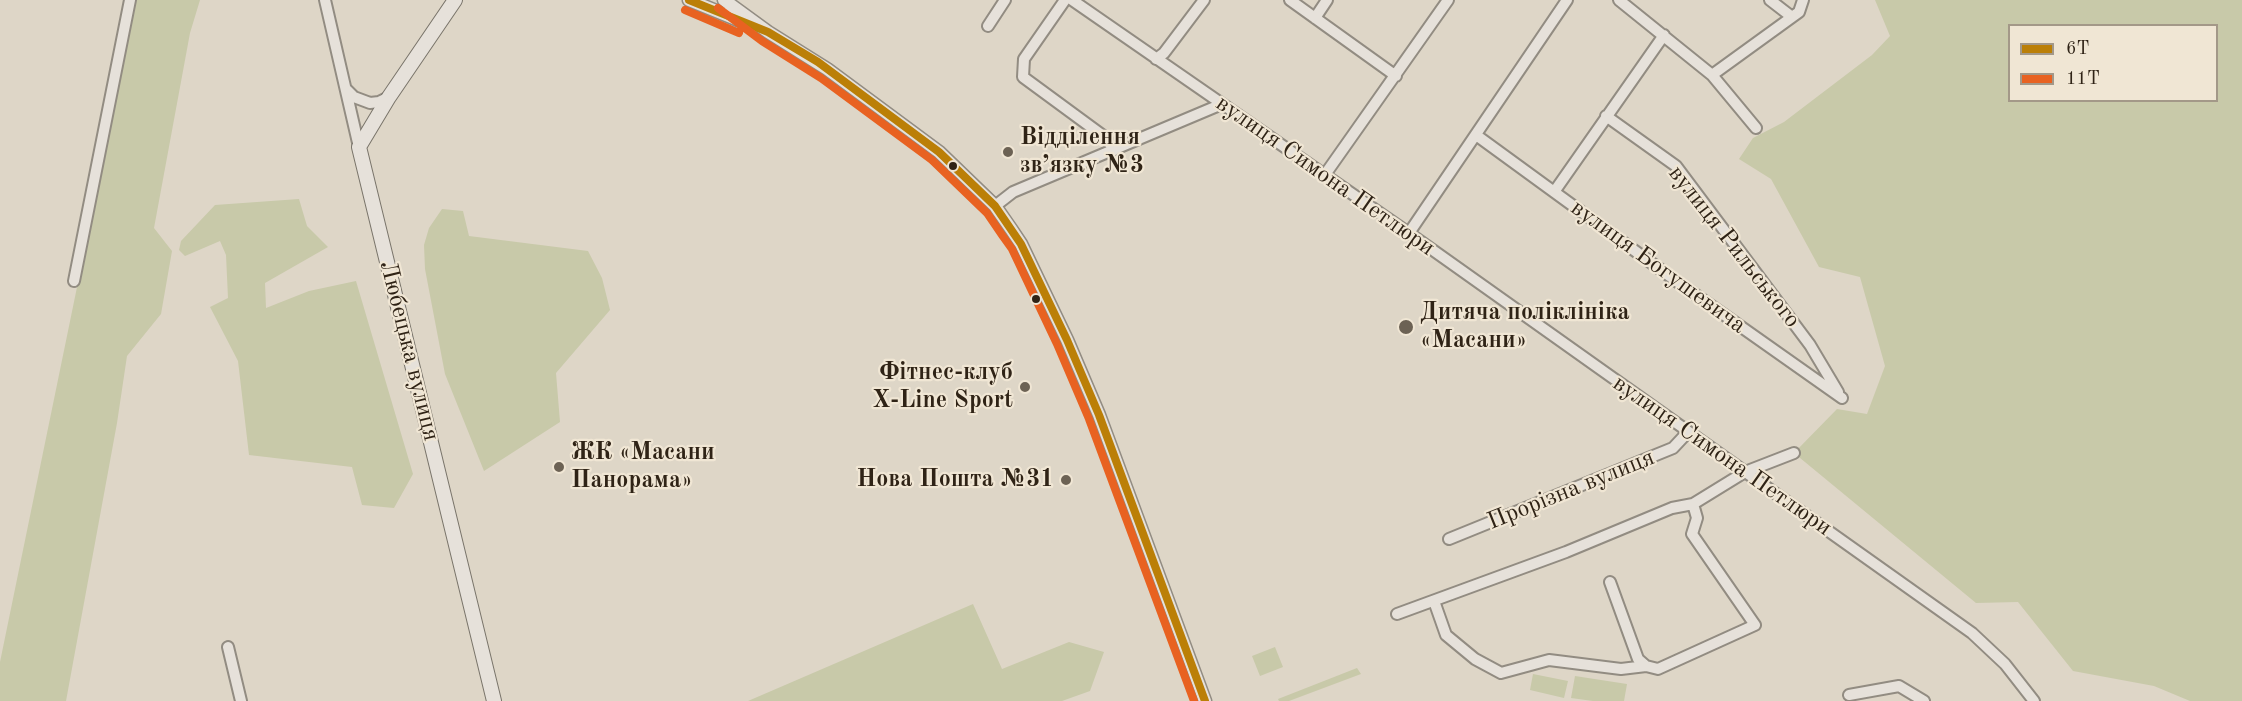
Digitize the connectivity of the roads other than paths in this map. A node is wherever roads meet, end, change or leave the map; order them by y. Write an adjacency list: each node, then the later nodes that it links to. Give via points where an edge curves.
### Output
1 (130, 0): 37 (street)
2 (325, 0): 25 (street, Любецька вулиця)
3 (689, 0): 20 (street)
4 (724, 0): 20 (street)
5 (1005, 0): 19 (street)
6 (1065, 0): 32 (street, via 1024,59 1023,77 1106,138)
7 (1072, 0): 22 (street, вулиця Симона Петлюри)
8 (1204, 0): 22 (street)
9 (1290, 0): 18 (street)
10 (1327, 0): 18 (street)
11 (1448, 0): 23 (street)
12 (1567, 0): 30 (street)
13 (1619, 0): 21 (street)
14 (1770, 0): 17 (street)
15 (1803, 0): 17 (street, via 1799,12)
16 (455, 3): 26 (main road)
17 (1792, 17): 24 (street)
18 (1315, 18): 23 (street)
19 (988, 26)
20 (768, 32): 35 (street, via 827,69 939,152)
21 (1664, 35): 24 (street); 28 (street)
22 (1156, 59): 27 (street, вулиця Симона Петлюри)
23 (1396, 75): 33 (street)
24 (1712, 75): 29 (street)
25 (347, 90): 26 (street, via 370,103); 31 (street, Любецька вулиця)
26 (389, 97): 31 (main road)
27 (1222, 104): 32 (street); 33 (street, вулиця Симона Петлюри)
28 (1606, 116): 34 (street); 38 (street, вулиця Рильського, via 1676,166 1810,345)
29 (1756, 128)
30 (1476, 135): 34 (street, вулиця Богушевича); 36 (street)
31 (359, 147): 51 (main road, Любецька вулиця)
32 (1114, 150): 35 (street, via 1007,195)
33 (1324, 176): 36 (street, вулиця Симона Петлюри)
34 (1554, 192): 38 (street, вулиця Богушевича)
35 (995, 206): 52 (street, via 1021,244 1099,415)
36 (1408, 233): 39 (street, вулиця Симона Петлюри)
37 (74, 280)
38 (1842, 398)
39 (1688, 432): 41 (street, вулиця Симона Петлюри); 43 (street, Прорізна вулиця, via 1673,448)
40 (1794, 453): 41 (street)
41 (1745, 472): 42 (street); 54 (street, вулиця Симона Петлюри, via 1972,633 2005,664)
42 (1694, 504): 45 (street, via 1672,508); 48 (street, via 1692,534 1755,625 1658,669)
43 (1449, 539)
44 (1610, 582): 48 (street, via 1638,659)
45 (1434, 601): 46 (street); 48 (street, via 1446,635 1475,659 1501,673 1549,660 1621,669)
46 (1396, 614)
47 (228, 647): 50 (street)
48 (1646, 666)
49 (1849, 695): 53 (street, via 1899,686)
50 (241, 701)
51 (494, 701)
52 (1205, 701)
53 (1924, 701)
54 (2034, 701)

